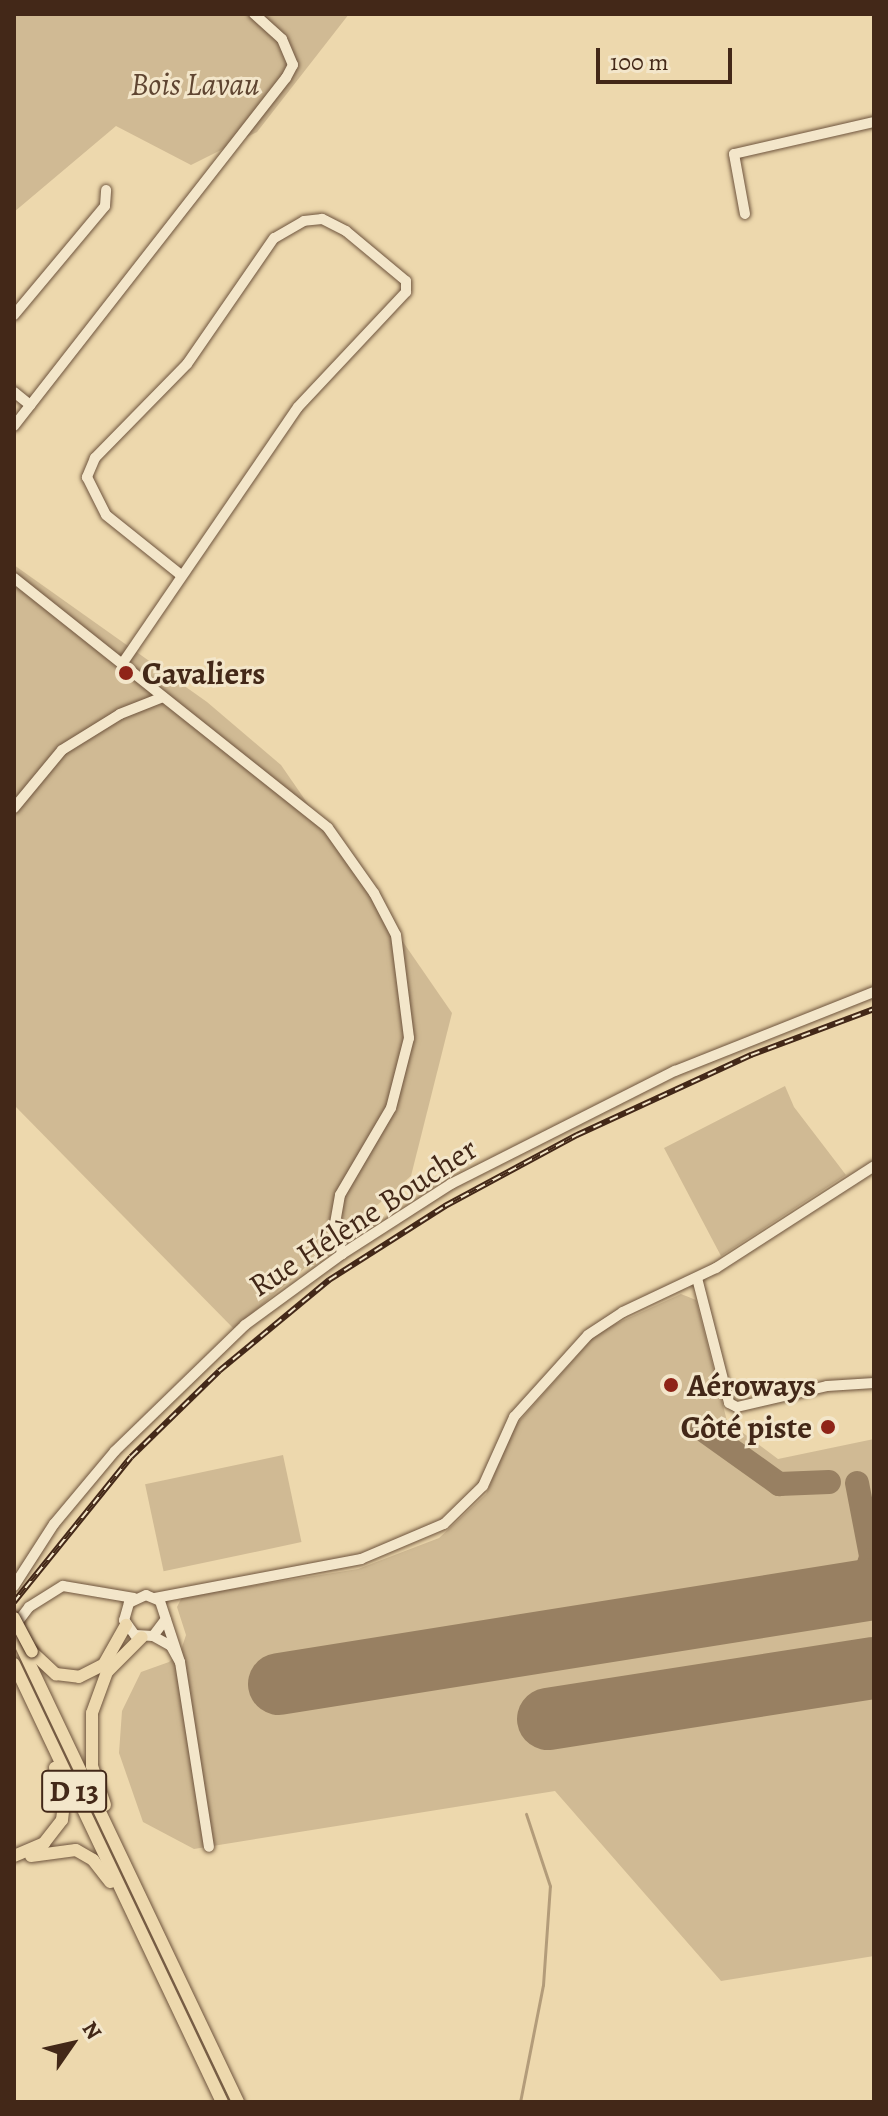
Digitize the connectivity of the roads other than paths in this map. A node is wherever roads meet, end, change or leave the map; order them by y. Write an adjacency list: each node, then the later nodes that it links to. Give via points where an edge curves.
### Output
1 (254, 14): 7 (street, via 282,39 293,65)
2 (874, 122): 4 (street, via 734,154)
3 (106, 190): 5 (street, via 105,206)
4 (745, 214)
5 (14, 315)
6 (14, 392): 7 (street)
7 (30, 405): 8 (street)
8 (14, 426)
9 (181, 575): 9 (street, via 298,407 406,292 406,281 346,231 322,219 304,221 274,238 187,364 87,477 106,515); 11 (street)
10 (14, 578): 11 (street)
11 (122, 664): 12 (street)
12 (163, 697): 13 (street, via 120,714 62,750); 16 (street, via 328,828 396,935 409,1038 391,1108 340,1195 335,1223)
13 (14, 808)
14 (874, 992): 16 (street, Rue Hélène Boucher, via 675,1071 451,1184)
15 (874, 1166): 17 (street)
16 (342, 1254): 19 (street, Rue Hélène Boucher, via 245,1325 115,1451 54,1524)
17 (697, 1278): 18 (street, via 729,1403 737,1407 827,1386); 21 (street, via 623,1312 588,1335 514,1417 474,1499 444,1524 361,1559)
18 (874, 1383)
19 (14, 1586)
20 (103, 1590): 22 (street); 24 (street); 28 (street, via 56,1589 29,1607)
21 (178, 1592): 23 (street); 25 (street)
22 (134, 1598): 23 (street); 24 (street)
23 (155, 1598): 25 (street)
24 (125, 1609): 27 (street)
25 (166, 1615): 29 (street); 31 (street)
26 (14, 1618): 30 (main road, bridge)
27 (126, 1625): 29 (street); 30 (main road, via 104,1664 79,1677 56,1674)
28 (14, 1629): 30 (main road, D 13)
29 (147, 1636): 31 (street, via 171,1646); 34 (main road, via 107,1672 92,1713 92,1766)
30 (29, 1654): 34 (main road, D 13)
31 (180, 1662): 35 (street)
32 (14, 1664): 33 (main road, D 13)
33 (25, 1688): 36 (main road, D 13); 36 (main road, via 65,1797 56,1831 44,1843 14,1856 64,1848 85,1854)
34 (114, 1839): 38 (main road, D 13)
35 (209, 1847)
36 (134, 1917): 37 (main road, D 13)
37 (222, 2102)
38 (238, 2102)

